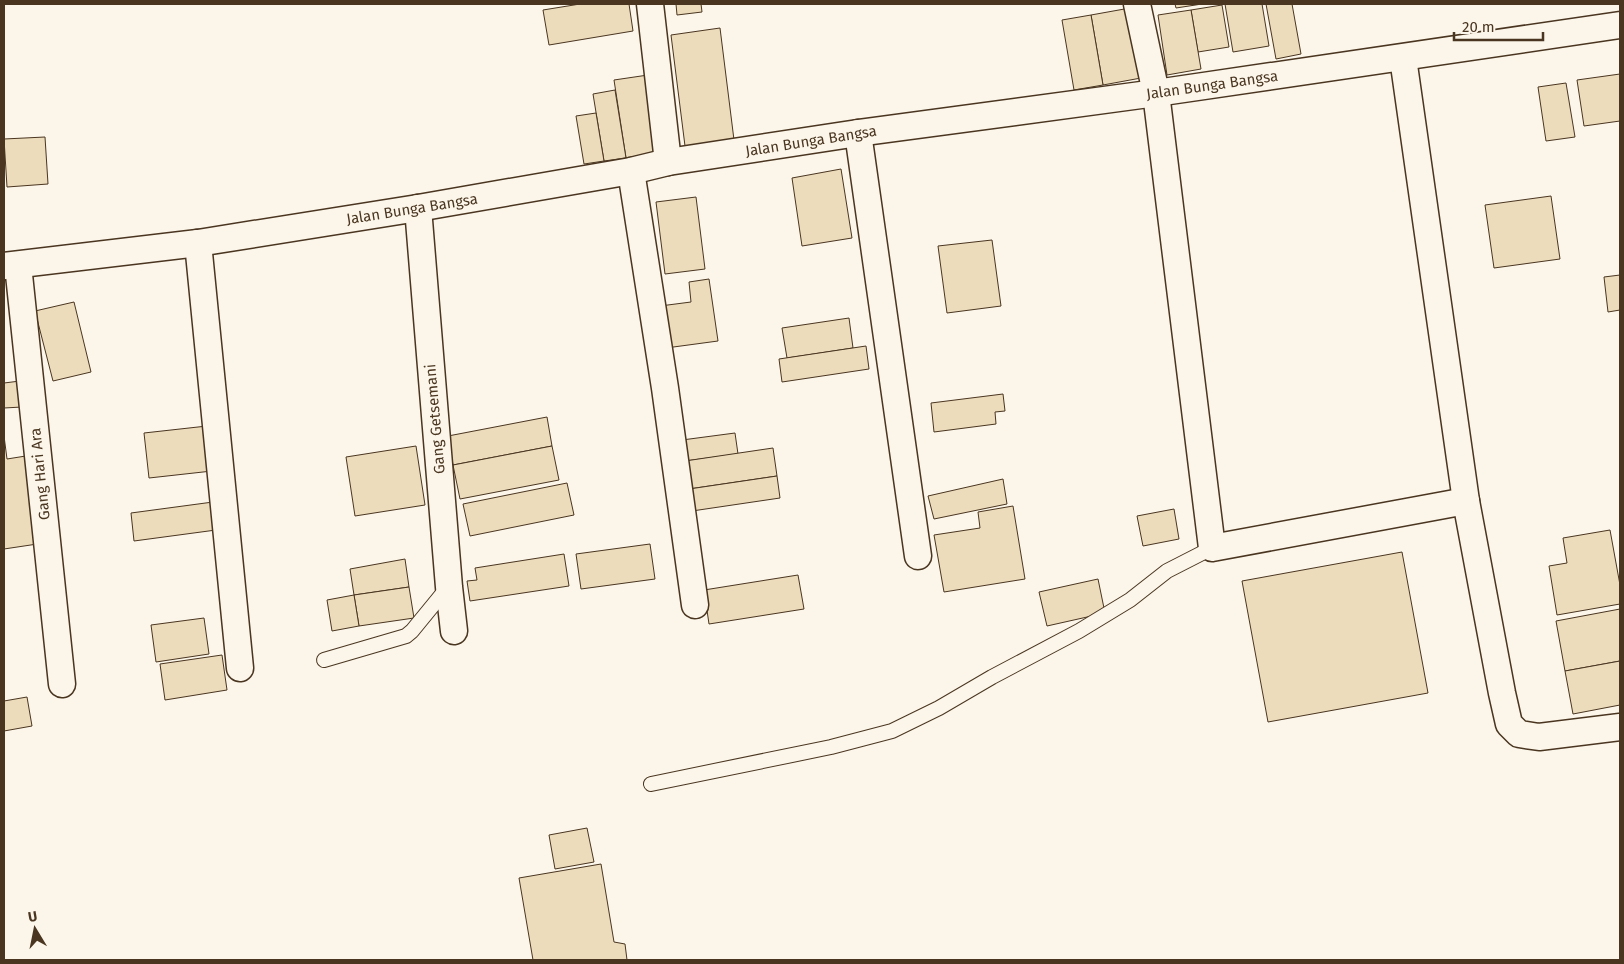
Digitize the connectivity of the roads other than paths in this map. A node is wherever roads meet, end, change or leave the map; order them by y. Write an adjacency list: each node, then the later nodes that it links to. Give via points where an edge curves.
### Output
1 (650, 4): 7 (street)
2 (1137, 4): 5 (street)
3 (1620, 26): 4 (street, Jalan Bunga Bangsa)
4 (1403, 58): 5 (street, Jalan Bunga Bangsa); 12 (street)
5 (1156, 93): 6 (street, Jalan Bunga Bangsa); 13 (street)
6 (858, 133): 7 (street, Jalan Bunga Bangsa); 14 (street)
7 (668, 162): 8 (street, Jalan Bunga Bangsa)
8 (631, 172): 9 (street, Jalan Bunga Bangsa); 16 (street)
9 (418, 208): 10 (street, Jalan Bunga Bangsa); 15 (street, Gang Getsemani)
10 (198, 243): 11 (street, Jalan Bunga Bangsa); 19 (street)
11 (11, 265): 20 (street, Gang Hari Ara)
12 (1466, 501): 13 (street); 21 (street, via 1510,724 1519,734 1539,738)
13 (1212, 548): 22 (lane, via 1168,571 1130,600 1079,631 892,731 831,747)
14 (918, 556)
15 (448, 587): 17 (street, Gang Getsemani); 18 (lane, via 406,636)
16 (695, 605)
17 (454, 631)
18 (324, 660)
19 (240, 668)
20 (62, 684)
21 (1620, 727)
22 (651, 784)

